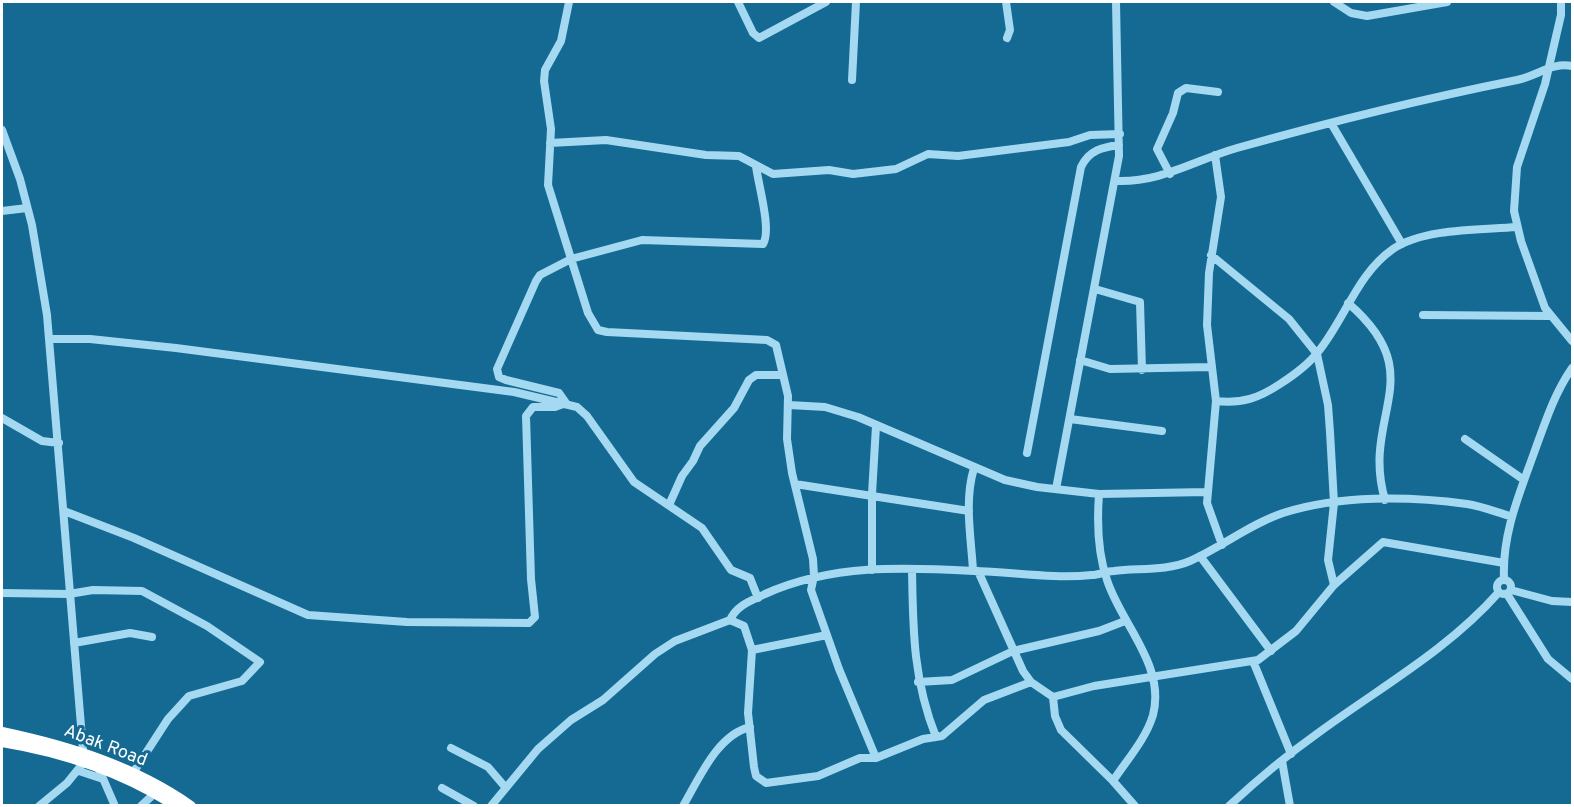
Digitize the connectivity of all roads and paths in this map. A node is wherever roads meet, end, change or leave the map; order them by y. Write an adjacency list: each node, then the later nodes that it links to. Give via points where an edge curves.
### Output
1 (569, 2): 18 (street, via 561,41 544,81)
2 (738, 2): 3 (street, via 759,38)
3 (826, 2)
4 (856, 2): 13 (street)
5 (1006, 2): 10 (street, via 1010,30)
6 (1116, 2): 17 (street)
7 (1334, 2): 8 (street, via 1351,13 1367,16)
8 (1447, 2)
9 (1561, 2): 12 (street)
10 (1007, 38)
11 (1572, 66): 12 (street, via 1554,65)
12 (1546, 69): 15 (street, via 1519,80 1465,89); 26 (street, via 1545,84 1517,167)
13 (852, 80)
14 (1218, 92): 22 (street, via 1186,88 1178,93 1157,148)
15 (1330, 123): 20 (street); 27 (street)
16 (2, 130): 24 (street)
17 (1120, 134): 19 (street); 21 (street, via 1090,135 1069,142 958,156 928,154 896,169 853,174 820,170 781,175)
18 (550, 143): 21 (street, via 606,140 694,154 739,156); 29 (street, via 549,185)
19 (1119, 146): 23 (street); 51 (street, via 1102,147 1081,167)
20 (1215, 155): 22 (street); 28 (street, via 1221,197)
21 (756, 166): 29 (street, via 765,218 763,244 642,240)
22 (1170, 174): 23 (street, via 1143,181)
23 (1115, 181): 30 (street)
24 (27, 207): 25 (street); 34 (street)
25 (2, 211)
26 (1516, 227): 27 (street, via 1484,226 1443,232); 33 (street)
27 (1402, 244): 31 (street, via 1370,273)
28 (1211, 255): 36 (street, via 1288,319); 38 (street, via 1207,325)
29 (571, 259): 41 (street, via 588,313 598,330 766,340 776,345); 43 (street, via 540,275 497,369 506,380 558,393)
30 (1095, 289): 37 (street); 40 (street, via 1140,302)
31 (1348, 303): 36 (street); 59 (street, via 1376,329 1392,368 1378,463)
32 (1423, 315): 33 (street)
33 (1551, 316): 35 (street)
34 (50, 339): 43 (street, via 176,348 514,392); 50 (street)
35 (1572, 341)
36 (1317, 354): 42 (street, via 1257,397 1244,402); 60 (street, via 1328,405)
37 (1080, 360): 40 (street, via 1110,369); 46 (street)
38 (1211, 367): 40 (street); 42 (street)
39 (1572, 368): 53 (street, via 1556,395)
40 (1142, 370)
41 (782, 375): 44 (street); 61 (street, via 756,375 748,380 734,408 700,446)
42 (1216, 401): 56 (street)
43 (566, 403): 61 (street, via 587,416 634,482); 62 (street, via 533,407 526,416 535,617 529,623 407,622 308,615)
44 (789, 405): 47 (street, via 825,407); 54 (street, via 787,439)
45 (2, 418): 50 (street, via 42,441)
46 (1070, 418): 48 (street); 55 (street)
47 (876, 426): 52 (street); 57 (street)
48 (1162, 431)
49 (1466, 439): 53 (street)
50 (59, 443): 62 (street)
51 (1027, 453)
52 (974, 468): 55 (street, via 1005,480); 63 (street, via 969,485)
53 (1524, 480): 64 (street)
54 (795, 484): 57 (street); 72 (street)
55 (1056, 489): 58 (street)
56 (1207, 492): 58 (street); 65 (street, via 1209,514)
57 (872, 494): 63 (street); 69 (street)
58 (1099, 494): 71 (street)
59 (1385, 500): 60 (street); 64 (street, via 1469,504)
60 (1334, 503): 65 (street, via 1280,514); 74 (street, via 1328,560)
61 (669, 505): 78 (street, via 702,528 731,570 750,578)
62 (64, 511): 77 (street)
63 (969, 512): 70 (street)
64 (1510, 516): 67 (street)
65 (1222, 545): 66 (street)
66 (1200, 556): 71 (street, via 1172,566); 87 (street)
67 (1504, 563): 73 (street); 74 (street, via 1383,542)
68 (912, 569): 69 (street); 70 (street); 91 (street)
69 (872, 570): 72 (street)
70 (976, 571): 71 (street, via 1037,576); 86 (street)
71 (1104, 572): 81 (street)
72 (814, 576): 78 (street); 82 (street, via 811,590)
73 (1504, 579): 75 (street, via 1510,583); 75 (street, via 1496,585)
74 (1334, 585): 87 (street, via 1309,618)
75 (1506, 592): 79 (street); 90 (street, via 1544,654); 99 (street, via 1430,655)
76 (2, 593): 77 (street)
77 (69, 594): 84 (street); 104 (street, via 93,590 142,591 207,626 260,662 244,680 189,696 168,719)
78 (758, 598): 80 (street, via 736,610)
79 (1572, 602)
80 (730, 620): 85 (street, via 744,627); 108 (street, via 675,641 655,654 538,749)
81 (1125, 621): 86 (street, via 1099,632); 89 (street, via 1145,654)
82 (827, 635): 85 (street); 100 (street)
83 (152, 637): 84 (street, via 130,633)
84 (74, 643): 102 (street)
85 (752, 650): 94 (street, via 748,684)
86 (1013, 651): 91 (street, via 952,680); 92 (street)
87 (1271, 651): 88 (street)
88 (1253, 661): 89 (street); 99 (street)
89 (1152, 678): 93 (street, via 1083,688); 106 (street, via 1154,705 1149,726)
90 (1572, 679)
91 (918, 682): 96 (street)
92 (1031, 682): 93 (street); 96 (street, via 984,700 950,731)
93 (1053, 697): 106 (street, via 1055,716 1062,730)
94 (750, 727): 100 (street, via 756,776 766,783 818,776 860,758); 117 (street, via 737,733 711,758)
95 (2, 732): 102 (highway, Abak Road)
96 (936, 737): 100 (street)
97 (2, 742): 102 (highway, Abak Road)
98 (451, 748): 108 (street, via 488,767)
99 (1291, 754): 101 (street)
100 (876, 758)
101 (1282, 761): 119 (street); 120 (street)
102 (82, 762): 103 (highway, Abak Road); 104 (highway, Abak Road); 105 (street); 110 (street)
103 (98, 767): 105 (street); 109 (highway, Abak Road)
104 (134, 773): 114 (highway, Abak Road)
105 (103, 779): 111 (street)
106 (1113, 781): 118 (street)
107 (442, 788): 115 (street)
108 (506, 788): 116 (street)
109 (155, 794): 112 (street); 113 (highway, Abak Road)
110 (39, 806)
111 (115, 806)
112 (141, 806)
113 (176, 806)
114 (191, 806)
115 (474, 806)
116 (491, 806)
117 (683, 806)
118 (1135, 806)
119 (1229, 806)
120 (1290, 806)

